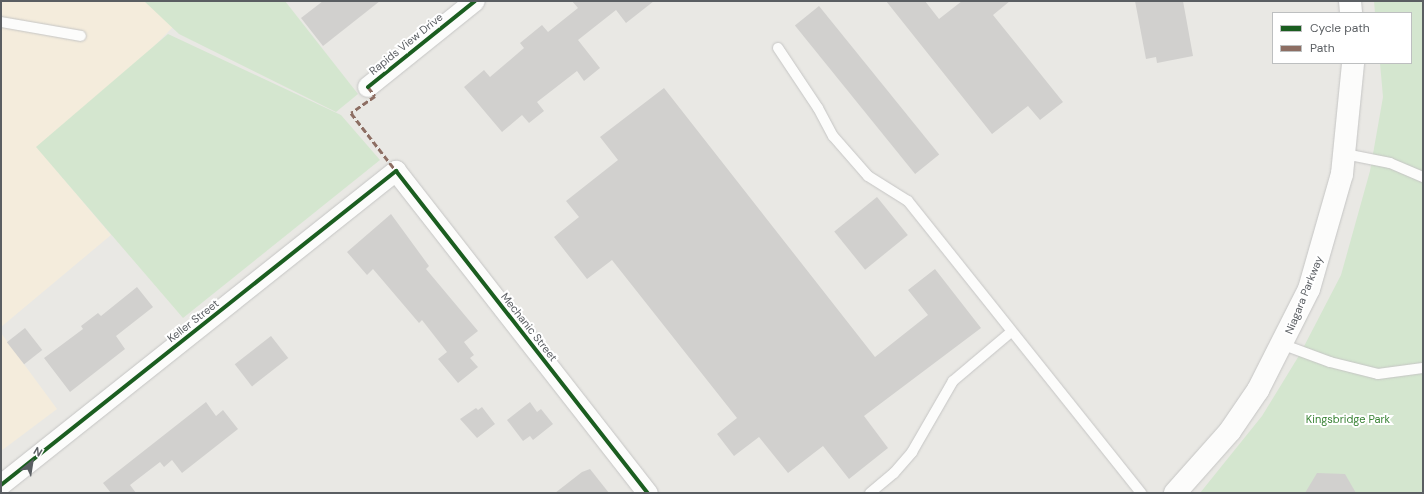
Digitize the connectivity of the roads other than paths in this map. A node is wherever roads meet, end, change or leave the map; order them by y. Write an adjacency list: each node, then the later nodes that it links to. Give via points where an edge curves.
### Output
1 (474, 1): 8 (street, Rapids View Drive)
2 (1350, 1): 3 (main road)
3 (1350, 12)
4 (1, 22): 5 (lane)
5 (81, 36)
6 (778, 48): 12 (lane, via 818,108 833,136 868,176 908,201)
7 (1353, 64): 9 (main road, Niagara Parkway)
8 (368, 87)
9 (1345, 154): 11 (lane, via 1390,163); 13 (main road, Niagara Parkway, via 1322,254)
10 (396, 171): 15 (street, Keller Street); 16 (street, Mechanic Street)
11 (1423, 177)
12 (1011, 332): 17 (lane, via 953,381 912,452 894,473); 18 (lane)
13 (1284, 345): 14 (lane, via 1330,362 1378,374); 19 (main road, Niagara Parkway, via 1230,431)
14 (1423, 368)
15 (1, 484)
16 (648, 493)
17 (870, 493)
18 (1141, 493)
19 (1175, 493)

